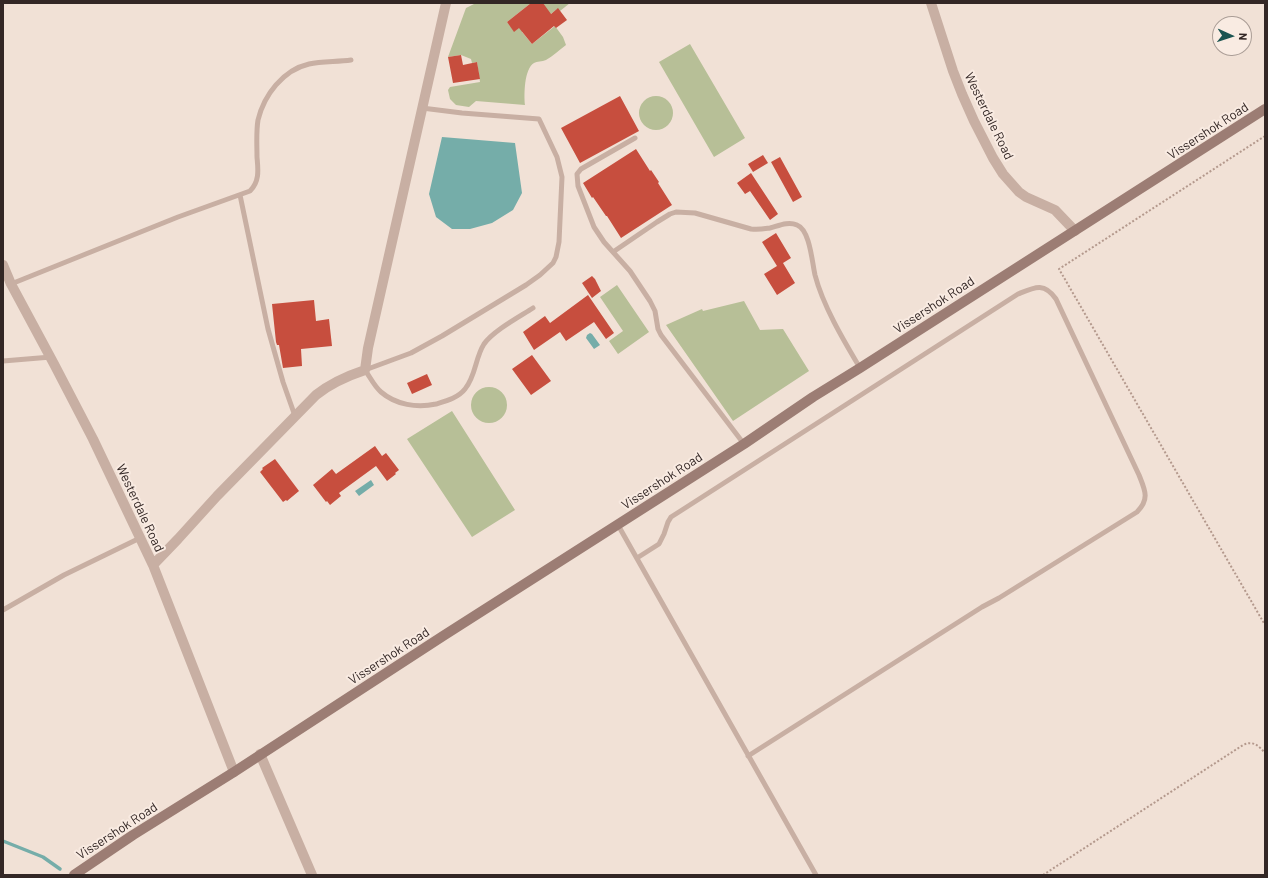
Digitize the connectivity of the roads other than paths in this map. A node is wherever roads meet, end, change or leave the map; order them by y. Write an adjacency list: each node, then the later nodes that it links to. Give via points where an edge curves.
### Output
1 (446, 3): 4 (street)
2 (931, 3): 8 (street, Westerdale Road, via 953,71 968,107 1003,174 1019,192 1055,210)
3 (351, 60): 7 (lane, via 310,64 295,69 274,86 258,120 256,183 250,191)
4 (422, 108): 16 (street); 16 (lane, via 539,119 557,157 562,177 558,251 548,269 526,285 411,353)
5 (1265, 109): 8 (main road, Vissershok Road)
6 (635, 138): 9 (lane, via 581,169 577,174 578,186 594,227)
7 (240, 195): 11 (lane); 17 (lane, via 268,329)
8 (1075, 231): 15 (main road, Vissershok Road)
9 (613, 252): 15 (lane, via 676,212 695,213 759,230 797,225 807,237 825,302); 18 (lane, via 650,301 661,335)
10 (3, 265): 11 (street, Westerdale Road)
11 (11, 284): 13 (street, Westerdale Road)
12 (533, 308): 16 (lane, via 484,344 466,388 448,400 421,406 396,401 381,392)
13 (51, 357): 14 (lane); 20 (street, Westerdale Road)
14 (3, 361)
15 (860, 368): 18 (main road, Vissershok Road)
16 (365, 370): 17 (street, via 325,387)
17 (295, 416): 22 (street)
18 (744, 444): 19 (main road, Vissershok Road)
19 (618, 525): 21 (lane); 24 (main road, Vissershok Road)
20 (140, 538): 22 (street, Westerdale Road); 23 (lane, via 64,575)
21 (637, 558): 25 (lane); 25 (lane, via 659,544 671,517 1018,294 1040,287 1050,291 1056,299 1139,475 1145,494 1142,506 1133,515 982,607)
22 (153, 565): 26 (street, Westerdale Road)
23 (3, 610)
24 (260, 754): 26 (main road, Vissershok Road); 28 (street)
25 (748, 756): 29 (lane)
26 (234, 772): 27 (main road, Vissershok Road)
27 (74, 875)
28 (312, 875)
29 (816, 875)

